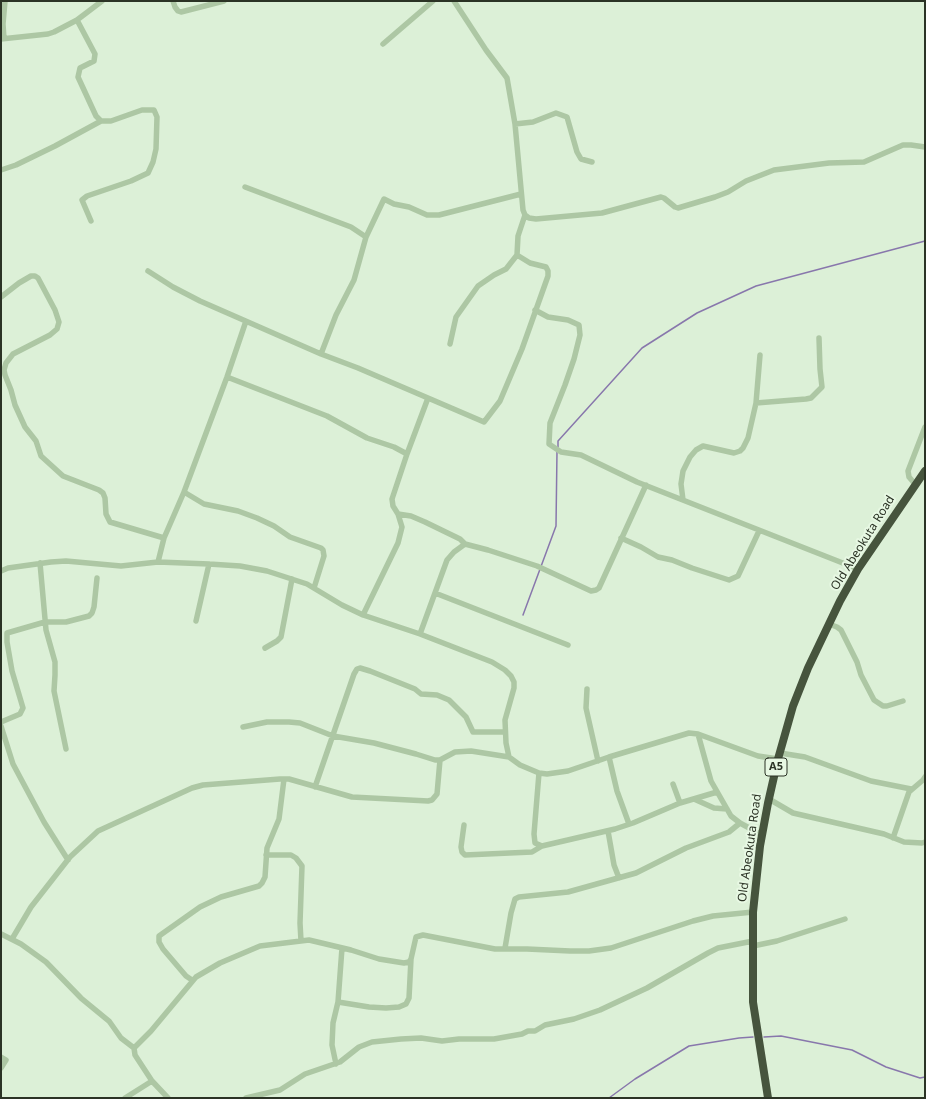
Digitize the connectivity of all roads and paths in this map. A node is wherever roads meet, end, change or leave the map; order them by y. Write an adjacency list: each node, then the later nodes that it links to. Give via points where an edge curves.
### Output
1 (5, 1): 8 (street)
2 (102, 1): 7 (street)
3 (174, 1): 4 (street, via 175,7 181,12)
4 (224, 1)
5 (433, 1): 9 (street)
6 (454, 1): 11 (street, via 507,78)
7 (77, 20): 8 (street, via 48,34); 10 (street, via 95,54 94,61 80,68 78,77 96,116)
8 (3, 39)
9 (383, 44)
10 (101, 121): 14 (street, via 55,146); 18 (street, via 111,121 142,110 154,110 157,117 156,149 148,173 82,200)
11 (515, 124): 13 (street, via 533,122 556,113 567,117 576,152 581,159); 16 (street)
12 (925, 147): 17 (street, via 904,145 864,162 829,163 774,170 746,181 728,192 678,208 661,197 602,213 536,219)
13 (592, 162)
14 (1, 170)
15 (245, 186): 19 (street, via 351,227)
16 (521, 194): 17 (street); 19 (street, via 427,215 384,199)
17 (525, 215): 20 (street, via 518,236)
18 (91, 221)
19 (366, 237): 27 (street, via 354,280 336,314)
20 (517, 255): 23 (street, via 548,269 548,276); 26 (street, via 506,269 478,286 456,317)
21 (148, 271): 24 (street, via 200,301)
22 (1, 297): 41 (street, via 19,283 35,276 55,310 59,322 57,329 50,335 13,354 4,370 24,427 36,441 41,456 63,476 103,493 106,514 110,522)
23 (535, 310): 30 (street, via 500,401 484,422); 36 (street, via 548,317 580,325 574,359 550,423 549,444 561,452 581,455)
24 (246, 321): 27 (street); 29 (street)
25 (819, 338): 31 (street, via 822,387 811,398)
26 (450, 344)
27 (322, 354): 30 (street)
28 (760, 355): 31 (street)
29 (227, 377): 33 (street, via 327,416 367,438); 37 (street)
30 (428, 398): 33 (street)
31 (756, 403): 38 (street, via 748,438 740,451 730,453 703,446 690,457 682,477)
32 (925, 427): 35 (street, via 908,471)
33 (407, 454): 39 (street, via 392,499)
34 (925, 471): 35 (highway, Old Abeokuta Road / A5)
35 (915, 484): 47 (highway, Old Abeokuta Road / A5)
36 (646, 485): 38 (street); 42 (street)
37 (184, 492): 41 (street); 51 (street, via 204,504 257,518 290,537 321,548 324,556)
38 (683, 500): 40 (street)
39 (398, 514): 43 (street, via 425,522); 53 (street, via 402,527 398,543)
40 (759, 531): 42 (street, via 738,576 729,580 658,557); 47 (street)
41 (164, 538): 44 (street)
42 (621, 538): 43 (street, via 599,588 591,591 537,566)
43 (465, 544): 52 (street, via 447,560)
44 (158, 562): 45 (street, via 121,566 66,561); 46 (street)
45 (40, 563): 48 (street); 55 (street)
46 (209, 564): 50 (street, via 240,566); 54 (street)
47 (858, 569): 56 (highway, Old Abeokuta Road / A5)
48 (1, 571)
49 (97, 578): 55 (street, via 94,607 89,616 66,622)
50 (292, 579): 51 (street); 59 (street, via 281,636 277,642)
51 (314, 588): 53 (street)
52 (435, 593): 57 (street); 58 (street)
53 (363, 615): 57 (street)
54 (196, 621)
55 (45, 622): 62 (street, via 7,633 12,671 23,708 20,714); 68 (street, via 54,662 54,691)
56 (829, 624): 61 (street, via 841,630 874,700 883,706); 69 (highway, Old Abeokuta Road / A5, via 808,668)
57 (420, 634): 65 (street, via 492,662 511,676 514,688 504,720)
58 (568, 645)
59 (265, 648)
60 (587, 689): 73 (street, via 586,708)
61 (903, 701)
62 (1, 722)
63 (1, 726): 96 (street, via 13,764)
64 (243, 727): 67 (street, via 267,722 300,723)
65 (505, 732): 67 (street, via 473,732 466,717 449,700 437,695 421,694 360,668 354,674); 70 (street)
66 (698, 734): 69 (street, via 758,756); 71 (street, via 680,735); 80 (street, via 711,781)
67 (333, 736): 72 (street, via 374,743); 78 (street)
68 (66, 749)
69 (779, 756): 79 (street, via 797,755 871,781); 83 (highway, Old Abeokuta Road / A5)
70 (509, 757): 72 (street, via 472,751 455,752); 74 (street)
71 (610, 757): 73 (street); 88 (street, via 617,790)
72 (440, 760): 78 (street, via 437,794 428,801 352,797)
73 (598, 761): 74 (street, via 568,771)
74 (539, 773): 94 (street, via 534,834 535,843)
75 (925, 777): 79 (street)
76 (284, 779): 78 (street); 95 (street, via 279,819); 96 (street, via 192,788 98,831)
77 (673, 784): 84 (street)
78 (315, 786)
79 (911, 789): 92 (street)
80 (717, 792): 81 (street); 86 (street)
81 (708, 795): 82 (street); 85 (street)
82 (694, 799): 84 (street); 85 (street)
83 (769, 799): 91 (highway, Old Abeokuta Road / A5); 92 (street, via 793,813)
84 (680, 803): 88 (street)
85 (706, 805): 86 (street)
86 (727, 809): 87 (street)
87 (740, 823): 91 (street); 97 (street, via 734,830)
88 (629, 824): 90 (street)
89 (464, 825): 94 (street, via 461,847 465,855 532,852)
90 (608, 831): 94 (street); 97 (street)
91 (762, 835): 98 (highway, Old Abeokuta Road / A5)
92 (893, 838): 93 (street, via 904,842)
93 (925, 842)
94 (542, 846)
95 (266, 855): 102 (street, via 291,855 302,866); 107 (street, via 265,877 259,886 221,897 200,907 159,936 159,942 164,949)
96 (68, 860): 101 (street, via 31,907)
97 (619, 878): 105 (street, via 568,892 519,897 511,913)
98 (753, 912): 103 (highway, Old Abeokuta Road / A5); 105 (street, via 713,916 603,950)
99 (845, 919): 103 (street, via 777,941)
100 (1, 934): 101 (street)
101 (12, 939): 109 (street, via 46,962)
102 (301, 941): 104 (street, via 309,940); 107 (street, via 247,950)
103 (753, 943): 111 (street, via 718,948 647,988 600,1010 545,1025 535,1031 494,1040 442,1041 421,1038 372,1042 359,1047); 117 (highway, Old Abeokuta Road / A5, via 753,1002)
104 (342, 948): 106 (street, via 404,963); 108 (street)
105 (506, 948): 106 (street, via 485,948 423,935 416,937)
106 (411, 959): 108 (street, via 409,998 406,1004 399,1007 369,1008)
107 (192, 980): 109 (street)
108 (338, 1002): 111 (street, via 333,1023 332,1045)
109 (134, 1048): 113 (street, via 135,1055)
110 (1, 1057): 112 (street, via 6,1060)
111 (336, 1064): 116 (street, via 305,1074 280,1090)
112 (1, 1068)
113 (152, 1081): 114 (street); 115 (street)
114 (125, 1098)
115 (168, 1098)
116 (246, 1098)
117 (768, 1098)

